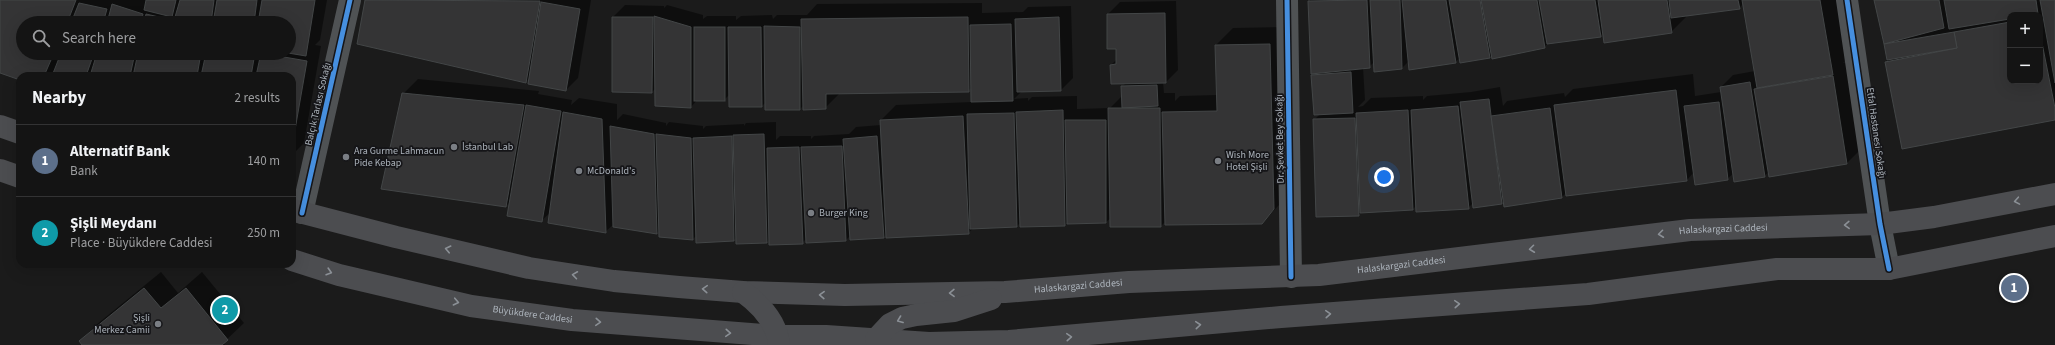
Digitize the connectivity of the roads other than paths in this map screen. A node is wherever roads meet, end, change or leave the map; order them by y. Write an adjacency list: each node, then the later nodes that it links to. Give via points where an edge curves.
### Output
1 (350, 0): 9 (street, Balçık Tarlası Sokağı)
2 (1287, 0): 14 (street, Dr. Şevket Bey Sokağı)
3 (1848, 0): 10 (street, Etfal Hastanesi Sokağı)
4 (0, 126): 5 (main road)
5 (16, 132)
6 (0, 170): 7 (main road)
7 (16, 176)
8 (2055, 194): 10 (main road, Halaskargazi Caddesi, one-way to 10, via 1934,217)
9 (297, 211): 15 (main road, one-way to 9, via 614,281 529,268)
10 (1880, 224): 13 (street, Etfal Hastanesi Sokağı); 14 (main road, Halaskargazi Caddesi, one-way to 14, via 1690,230)
11 (2055, 236): 13 (main road)
12 (296, 261): 18 (main road, Büyükdere Caddesi, one-way to 18, via 339,275 471,306 572,320)
13 (1889, 269): 17 (main road, one-way to 13, via 929,343 1009,341 1588,294 1776,269)
14 (1291, 277): 16 (main road, Halaskargazi Caddesi, via 1129,282)
15 (743, 292): 16 (main road, Halaskargazi Caddesi, one-way to 15, via 845,295); 18 (main road, via 758,303)
16 (1004, 292): 17 (main road, one-way to 17, via 984,303 954,311 902,318 890,324)
17 (876, 339): 18 (main road)
18 (779, 341)

